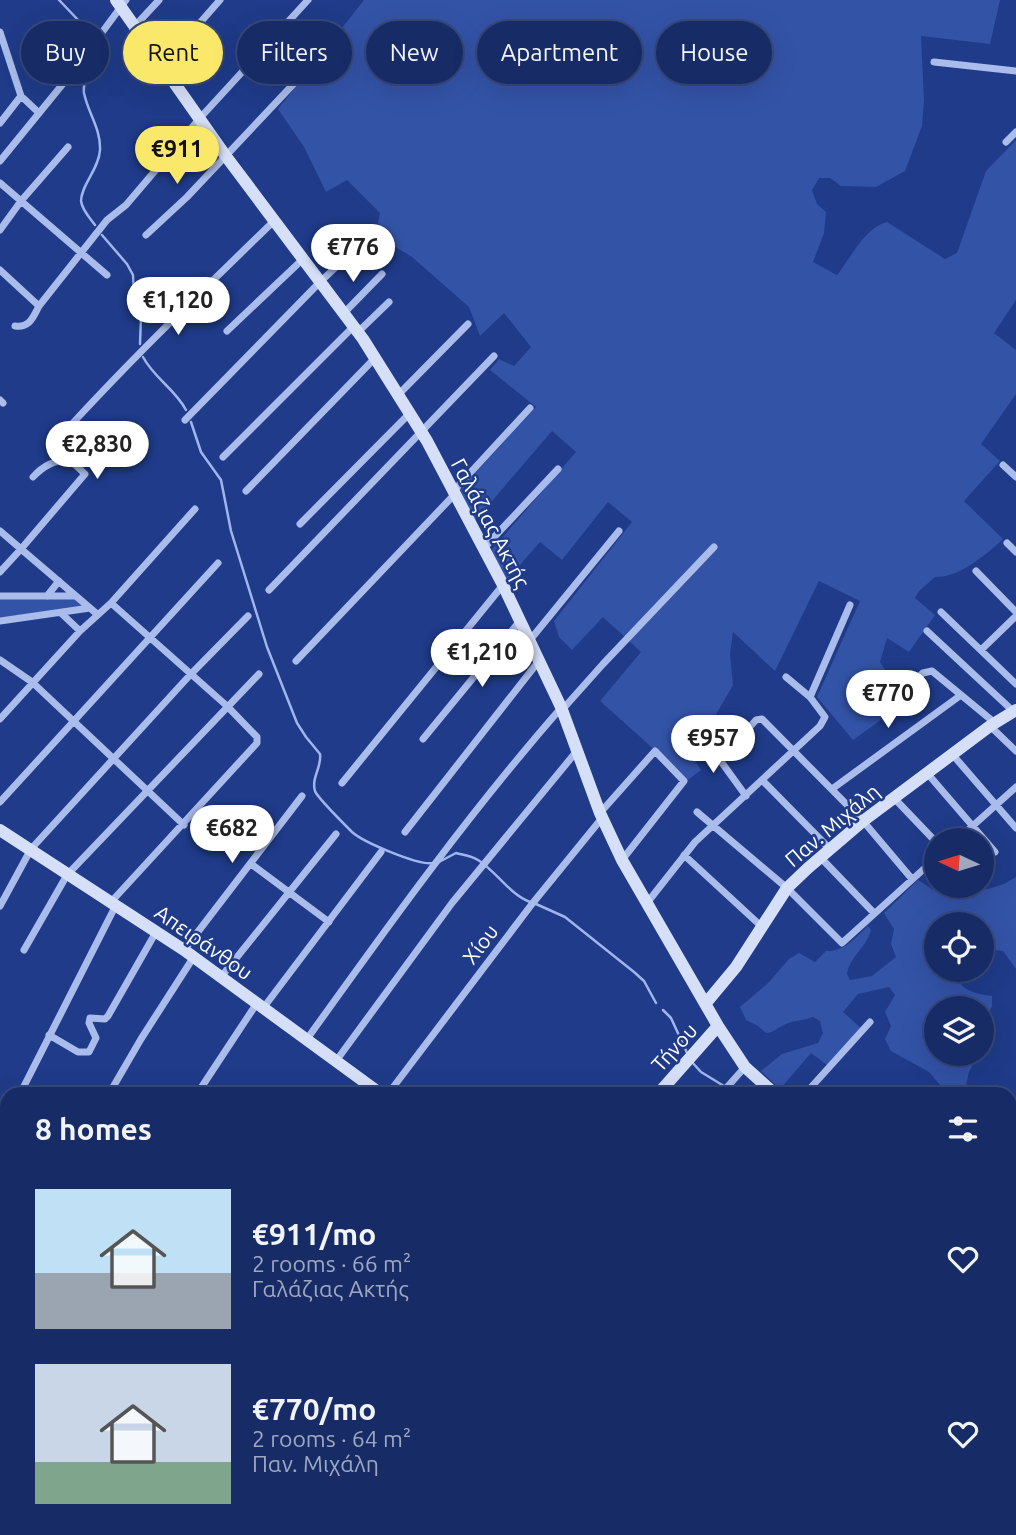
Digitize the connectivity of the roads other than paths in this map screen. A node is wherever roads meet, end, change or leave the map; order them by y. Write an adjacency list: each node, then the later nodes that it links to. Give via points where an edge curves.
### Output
1 (159, 0): 6 (street)
2 (220, 0): 7 (street)
3 (308, 0): 16 (street)
4 (121, 3): 5 (street, Γαλάζιας Ακτής); 15 (street, via 82,60)
5 (131, 21)
6 (140, 21)
7 (202, 21)
8 (0, 32): 9 (street)
9 (4, 54): 14 (street)
10 (934, 62): 11 (street)
11 (1016, 71)
12 (175, 84): 16 (street, Γαλάζιας Ακτής)
13 (293, 84): 21 (street)
14 (20, 96): 15 (street); 17 (street)
15 (38, 112): 22 (street)
16 (200, 118): 21 (street, Γαλάζιας Ακτής); 29 (street)
17 (0, 123)
18 (1016, 132): 19 (street)
19 (1006, 142)
20 (68, 148): 24 (street)
21 (225, 155): 25 (street, Γαλάζιας Ακτής); 27 (street)
22 (0, 160)
23 (0, 183): 24 (street)
24 (21, 201): 26 (street); 29 (street)
25 (275, 219): 30 (street, Γαλάζιας Ακτής); 49 (street, via 127,363)
26 (0, 230)
27 (146, 235)
28 (355, 249): 34 (street)
29 (81, 250): 33 (street); 36 (street)
30 (303, 259): 34 (street, Γαλάζιας Ακτής); 41 (street)
31 (0, 270): 36 (street)
32 (382, 274): 37 (street)
33 (107, 275)
34 (319, 283): 37 (street, Γαλάζιας Ακτής); 47 (street)
35 (389, 302): 40 (street)
36 (39, 306): 39 (street, via 30,323)
37 (344, 313): 40 (street, Γαλάζιας Ακτής)
38 (468, 324): 44 (street)
39 (15, 326)
40 (356, 329): 43 (street, Γαλάζιας Ακτής); 50 (street)
41 (227, 331)
42 (494, 356): 48 (street)
43 (375, 358): 44 (street, Γαλάζιας Ακτής); 55 (street)
44 (398, 395): 46 (street, Γαλάζιας Ακτής)
45 (530, 408): 56 (street)
46 (409, 414): 48 (street, Γαλάζιας Ακτής); 58 (street)
47 (185, 420)
48 (421, 433): 56 (street, Γαλάζιας Ακτής); 71 (street)
49 (61, 436)
50 (223, 457)
51 (1003, 466): 54 (street)
52 (558, 469): 64 (street)
53 (33, 477): 63 (street, via 43,466 69,459 85,474)
54 (1016, 477)
55 (246, 491)
56 (454, 495): 64 (street, Γαλάζιας Ακτής); 90 (street)
57 (195, 509): 75 (street)
58 (300, 524)
59 (0, 531): 63 (street)
60 (619, 531): 87 (street)
61 (1007, 543): 65 (street)
62 (714, 547): 101 (street)
63 (21, 549): 68 (street); 69 (street)
64 (483, 549): 70 (street, Γαλάζιας Ακτής)
65 (1016, 552)
66 (218, 563): 86 (street)
67 (976, 571): 80 (street)
68 (0, 572)
69 (59, 581): 73 (street); 74 (street)
70 (503, 585): 83 (street, Γαλάζιας Ακτής); 116 (street)
71 (269, 590)
72 (0, 596): 73 (street)
73 (47, 596): 74 (street)
74 (77, 596): 77 (street)
75 (111, 603): 77 (street); 86 (street)
76 (850, 605): 99 (street)
77 (93, 611): 78 (street); 84 (street)
78 (61, 612): 82 (street); 84 (street)
79 (941, 612): 88 (street)
80 (1016, 614): 88 (street)
81 (248, 616): 93 (street)
82 (0, 621)
83 (519, 621): 87 (street, Γαλάζιας Ακτής); 107 (street)
84 (80, 631): 95 (street)
85 (927, 631): 102 (street)
86 (151, 638): 93 (street); 104 (street)
87 (530, 640): 91 (street, Γαλάζιας Ακτής)
88 (981, 650): 96 (street)
89 (0, 660): 95 (street)
90 (296, 661)
91 (538, 662): 101 (street, Γαλάζιας Ακτής); 134 (street)
92 (258, 674): 100 (street)
93 (190, 675): 100 (street); 112 (street)
94 (786, 677): 99 (street)
95 (32, 682): 103 (street); 104 (street)
96 (1016, 684)
97 (901, 692): 98 (street, via 932,671)
98 (961, 695): 105 (street); 118 (street)
99 (810, 697): 108 (street, via 825,717)
100 (227, 706): 119 (street); 129 (street, via 259,741)
101 (562, 709): 110 (street, Γαλάζιας Ακτής); 163 (street, via 454,837)
102 (1015, 711): 105 (street, Παν. Μιχάλη)
103 (0, 719)
104 (72, 721): 112 (street); 123 (street)
105 (993, 725): 109 (street); 111 (street, Παν. Μιχάλη)
106 (704, 738): 113 (street)
107 (423, 739)
108 (794, 751): 113 (street, via 759,718); 115 (street); 118 (street)
109 (1016, 751)
110 (576, 752): 126 (street, Γαλάζιας Ακτής); 164 (street, via 452,903)
111 (952, 754): 114 (street, Παν. Μιχάλη); 124 (street)
112 (112, 759): 119 (street); 136 (street)
113 (720, 761): 121 (street)
114 (927, 773): 122 (street, Παν. Μιχάλη); 130 (street)
115 (763, 781): 121 (street); 139 (street)
116 (342, 783)
117 (1016, 787): 124 (street)
118 (832, 789): 127 (street)
119 (147, 790): 129 (street); 144 (street)
120 (302, 796): 142 (street)
121 (746, 796): 128 (street)
122 (894, 798): 127 (street, Παν. Μιχάλη); 132 (street)
123 (0, 802)
124 (996, 805): 130 (street); 131 (street)
125 (697, 812): 128 (street)
126 (602, 816): 141 (street, Γαλάζιας Ακτής); 141 (street, Χίου, via 654,751 684,781); 170 (street, Χίου)
127 (863, 821): 139 (street, Παν. Μιχάλη); 145 (street)
128 (714, 824): 140 (street); 146 (street)
129 (184, 825): 149 (street)
130 (972, 827): 138 (street)
131 (1016, 828)
132 (924, 829)
133 (0, 830): 136 (street, Απειράνθου)
134 (405, 832)
135 (336, 834): 147 (street)
136 (31, 849): 144 (street, Απειράνθου); 150 (street)
137 (381, 852): 152 (street)
138 (995, 852)
139 (824, 853): 146 (street, Παν. Μιχάλη); 151 (street)
140 (684, 855): 148 (street); 153 (street)
141 (622, 860): 148 (street, Γαλάζιας Ακτής)
142 (251, 864): 147 (street); 156 (street)
143 (924, 868): 145 (street)
144 (67, 875): 149 (street, Απειράνθου); 155 (street)
145 (912, 879): 151 (street)
146 (787, 888): 151 (street, via 842,943); 153 (street, Παν. Μιχάλη)
147 (290, 892): 152 (street); 157 (street)
148 (648, 903): 158 (street, Γαλάζιας Ακτής)
149 (114, 904): 154 (street, Απειράνθου); 162 (street)
150 (0, 906)
151 (874, 913)
152 (329, 922): 159 (street)
153 (761, 926): 158 (street, Παν. Μιχάλη)
154 (156, 932): 156 (street, Απειράνθου); 162 (street, via 108,1016 90,1018 96,1038 89,1052 78,1052)
155 (24, 950)
156 (188, 954): 157 (street, Απειράνθου); 167 (street)
157 (222, 977): 159 (street, Απειράνθου)
158 (706, 1003): 161 (street, Γαλάζιας Ακτής)
159 (261, 1005): 163 (street, Απειράνθου); 168 (street)
160 (870, 1022): 174 (street)
161 (718, 1026): 165 (street, Γαλάζιας Ακτής); 171 (street, Τήνου)
162 (49, 1035): 166 (street)
163 (307, 1039): 164 (street, Απειράνθου)
164 (336, 1061): 169 (street, Απειράνθου)
165 (745, 1067): 172 (street); 173 (street, Γαλάζιας Ακτής)
166 (23, 1087)
167 (113, 1087)
168 (202, 1087)
169 (363, 1087)
170 (393, 1087)
171 (664, 1087)
172 (727, 1087)
173 (767, 1087)
174 (811, 1087)

